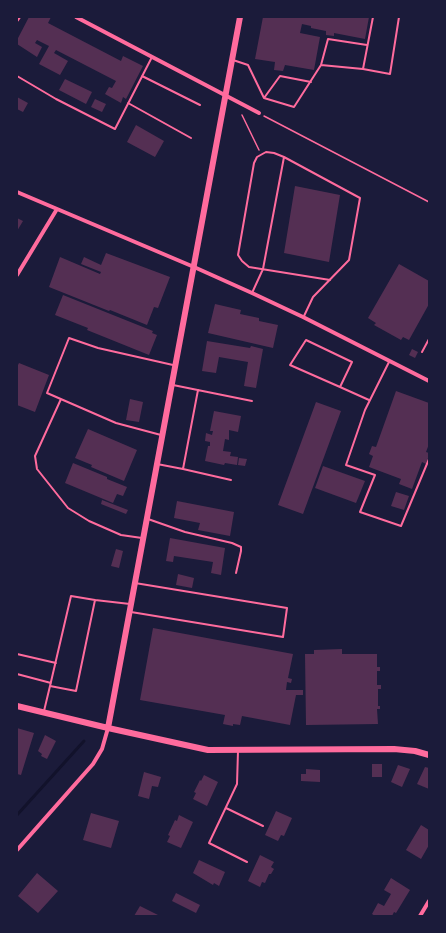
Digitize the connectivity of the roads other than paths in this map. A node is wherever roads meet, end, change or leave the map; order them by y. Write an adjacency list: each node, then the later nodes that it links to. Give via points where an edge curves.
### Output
1 (19, 17): 6 (street)
2 (76, 17): 8 (street)
3 (240, 17): 9 (main road)
4 (373, 17): 7 (lane)
5 (399, 17): 11 (lane, via 390,74)
6 (17, 20)
7 (367, 45): 10 (lane, via 328,39); 11 (lane)
8 (152, 57): 13 (lane); 15 (street)
9 (232, 59): 15 (main road); 16 (lane, via 248,65)
10 (321, 65): 11 (lane); 14 (lane)
11 (363, 69)
12 (17, 76): 17 (lane, via 115,129)
13 (142, 76): 17 (lane); 18 (lane)
14 (310, 82): 16 (lane, via 280,76); 16 (lane, via 294,107)
15 (226, 96): 19 (street); 24 (main road)
16 (264, 98)
17 (128, 103): 20 (lane)
18 (200, 105)
19 (259, 113)
20 (190, 138)
21 (284, 157): 25 (lane); 25 (lane, via 266,152 256,157 254,164 238,255 249,267); 27 (lane, via 360,198 349,260)
22 (17, 192): 23 (street)
23 (57, 209): 24 (street); 26 (street)
24 (194, 267): 28 (street); 33 (main road)
25 (263, 269): 27 (lane); 28 (lane)
26 (17, 276)
27 (330, 280): 29 (lane, via 313,297)
28 (252, 293): 29 (street)
29 (303, 317): 32 (street)
30 (429, 339): 31 (lane)
31 (422, 352)
32 (390, 361): 34 (street); 39 (lane)
33 (175, 366): 35 (main road); 38 (lane, via 98,348 69,338 46,393)
34 (429, 381)
35 (172, 385): 37 (lane); 41 (main road)
36 (340, 387): 36 (lane, via 290,365 306,340 352,362); 39 (lane)
37 (198, 390): 40 (lane); 44 (lane)
38 (61, 399): 41 (lane, via 116,423); 47 (lane, via 35,456 37,469 68,508 89,521 122,534)
39 (369, 400): 42 (lane, via 346,465 375,475 360,512 401,526)
40 (252, 401)
41 (162, 435): 43 (main road)
42 (429, 459)
43 (157, 464): 44 (lane); 46 (main road)
44 (183, 469): 45 (lane)
45 (231, 480)
46 (147, 518): 47 (main road); 48 (lane, via 185,532 240,547)
47 (143, 538): 49 (main road)
48 (236, 573)
49 (135, 582): 51 (main road); 52 (lane, via 287,608 283,637)
50 (95, 600): 51 (lane); 54 (lane, via 70,596); 57 (lane, via 76,691)
51 (131, 604): 52 (main road)
52 (130, 611): 60 (main road)
53 (17, 654): 54 (lane)
54 (56, 663): 56 (lane)
55 (17, 674): 56 (lane)
56 (51, 683): 57 (lane)
57 (50, 686): 59 (lane)
58 (17, 706): 59 (main road)
59 (44, 713): 60 (main road)
60 (108, 728): 61 (main road, via 208,750); 65 (street, via 102,749 93,764)
61 (238, 750): 62 (main road, via 394,749); 63 (lane, via 237,784)
62 (429, 755)
63 (226, 808): 64 (lane); 66 (lane, via 209,843)
64 (263, 826)
65 (17, 850)
66 (247, 862)
67 (429, 901): 68 (street)
68 (420, 916)

